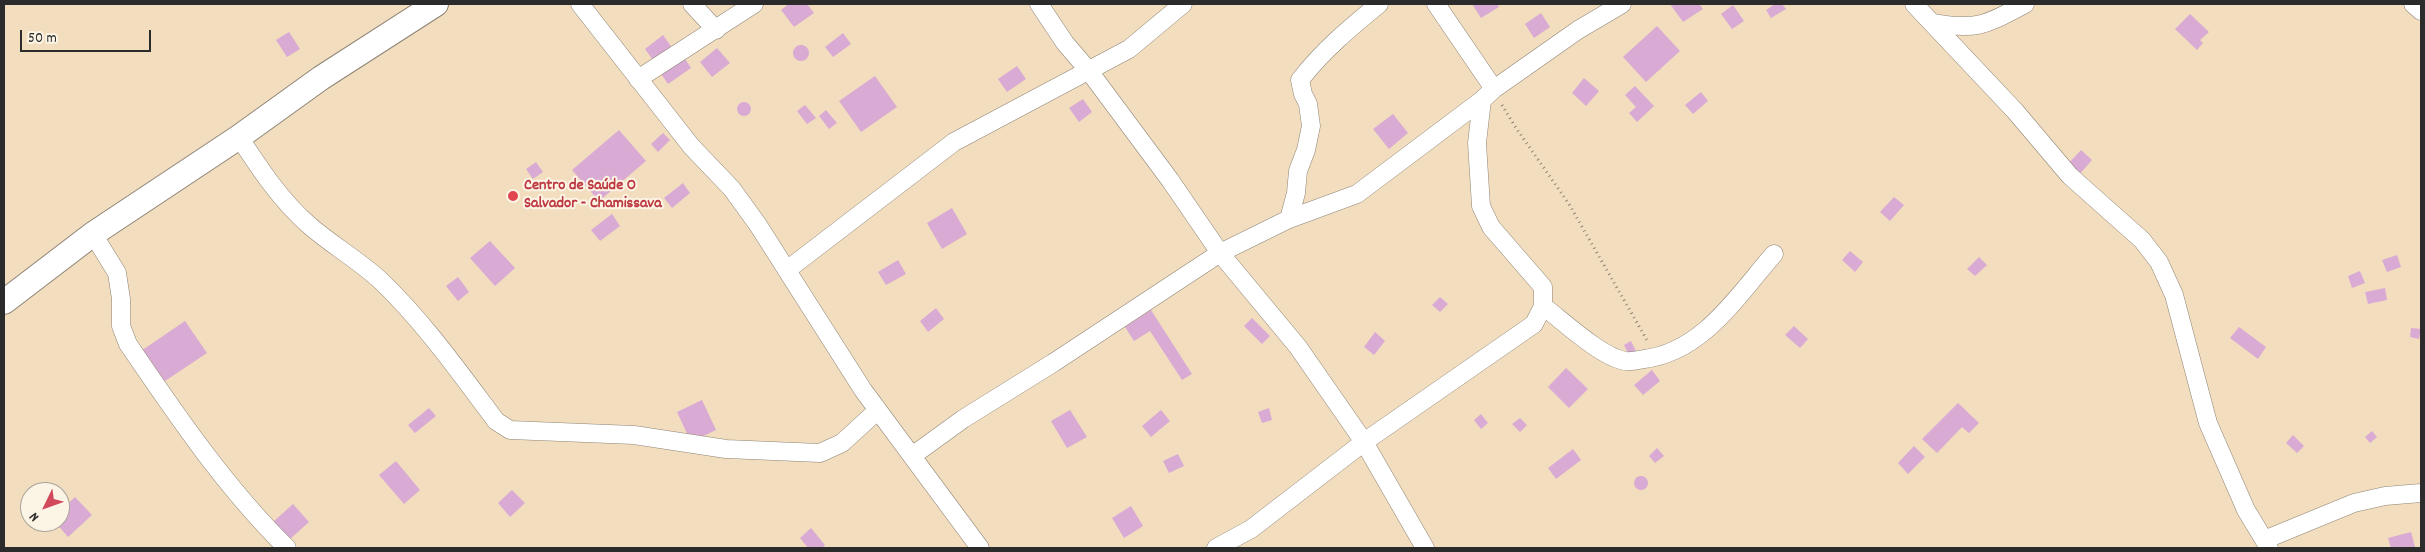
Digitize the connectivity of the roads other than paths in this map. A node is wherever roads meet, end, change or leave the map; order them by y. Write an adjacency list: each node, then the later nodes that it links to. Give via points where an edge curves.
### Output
1 (436, 4): 19 (street, via 321,78)
2 (580, 4): 17 (street)
3 (692, 4): 15 (street)
4 (754, 4): 15 (street)
5 (1039, 4): 16 (street)
6 (1183, 4): 16 (street, via 1129,49)
7 (1379, 4): 20 (street, via 1344,33 1300,80 1311,126)
8 (1436, 4): 18 (street)
9 (1622, 4): 18 (street, via 1578,30)
10 (1914, 4): 14 (street)
11 (2025, 4): 14 (street, via 1988,24)
12 (2413, 4): 13 (street)
13 (2421, 12)
14 (1934, 23): 31 (street, via 2070,176 2142,240 2159,262 2174,295 2208,422 2246,510)
15 (716, 30): 17 (street)
16 (1089, 71): 22 (street); 24 (street, via 954,142)
17 (638, 79): 24 (street, via 691,146 732,189)
18 (1488, 94): 20 (street, via 1357,194); 26 (street, via 1477,143 1480,206 1492,227 1543,287)
19 (239, 137): 21 (street); 27 (street, via 285,201 310,226 380,280 435,339 496,421 510,430 634,435 726,449 820,453 842,443)
20 (1289, 219): 22 (street)
21 (92, 234): 25 (street); 32 (street, via 117,274 121,326 128,344 224,479 258,520)
22 (1220, 253): 28 (street, via 1298,347); 29 (street, via 1053,364 963,419)
23 (1774, 254): 26 (street, via 1702,334 1658,358 1626,362 1598,349)
24 (787, 270): 27 (street)
25 (4, 302)
26 (1544, 306): 28 (street, via 1534,324)
27 (878, 410): 29 (street)
28 (1364, 442): 34 (street, via 1251,529); 35 (street)
29 (912, 456): 33 (street)
30 (2421, 493): 31 (street, via 2354,503)
31 (2267, 544)
32 (287, 548)
33 (980, 548)
34 (1216, 548)
35 (1425, 548)

